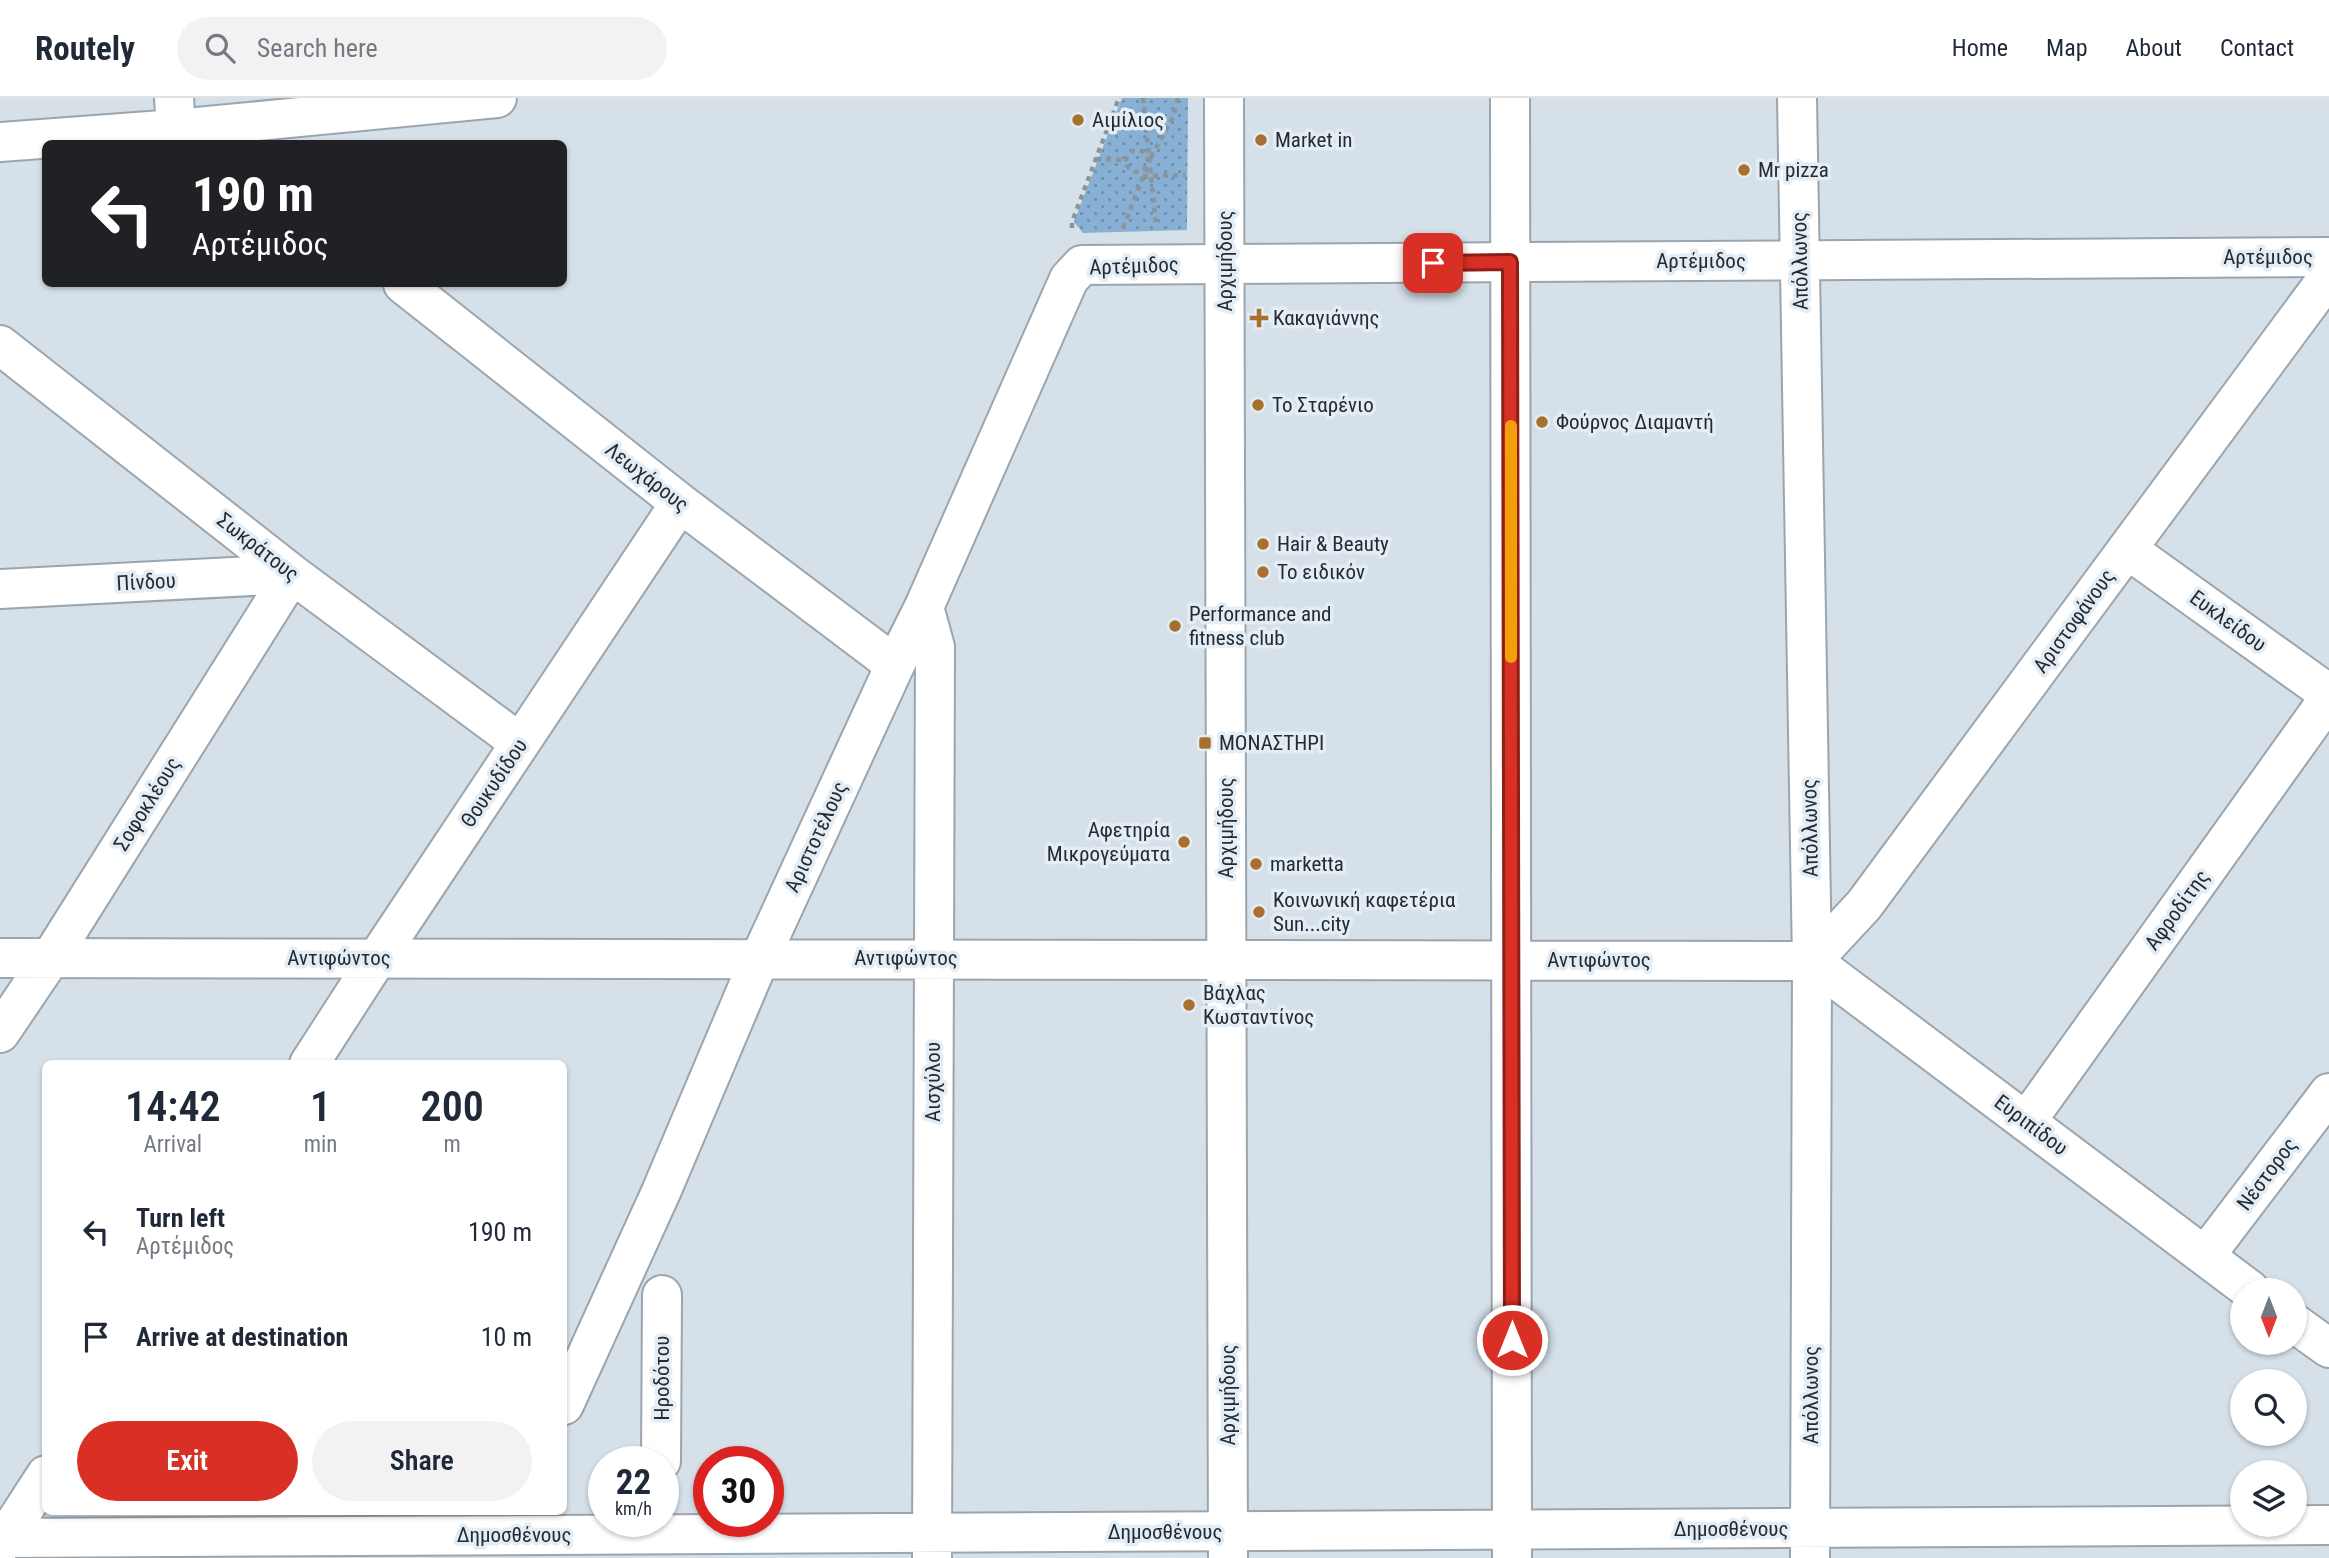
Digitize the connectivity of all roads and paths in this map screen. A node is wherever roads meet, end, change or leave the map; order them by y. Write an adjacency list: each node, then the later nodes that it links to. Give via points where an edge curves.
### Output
1 (497, 98): 9 (street)
2 (1119, 98): 11 (path)
3 (1143, 98): 13 (path)
4 (1178, 98): 13 (path)
5 (1224, 98): 19 (street, Αρχιμήδους)
6 (1510, 98): 16 (street)
7 (1797, 98): 15 (street, Απόλλωνος)
8 (175, 114): 9 (street); 10 (street)
9 (229, 134)
10 (0, 142)
11 (1096, 159): 12 (path); 20 (path, via 1072,222)
12 (1125, 160): 13 (path, via 1133,172); 13 (path, via 1128,153 1139,149)
13 (1148, 163): 17 (path, via 1122,228); 18 (path)
14 (2329, 257): 15 (street, Αρτέμιδος)
15 (1799, 260): 16 (street, Αρτέμιδος); 39 (street, Απόλλωνος)
16 (1510, 262): 19 (street, Αρτέμιδος); 38 (street)
17 (1121, 264): 18 (street, Αρτέμιδος); 20 (street, Αρτέμιδος, via 1082,265)
18 (1159, 264): 19 (street, Αρτέμιδος)
19 (1225, 264): 37 (street, Αρχιμήδους)
20 (1076, 272): 28 (street, Αριστοτέλους)
21 (2329, 276): 25 (street, Αριστοφάνους)
22 (407, 287): 24 (street, Λεωχάρους)
23 (0, 345): 26 (street, Σωκράτους)
24 (680, 503): 29 (street, Λεωχάρους); 31 (street, Θουκυδίδου)
25 (2127, 549): 30 (street, Ευκλείδου); 39 (street, Αριστοφάνους, via 1864,905)
26 (292, 574): 27 (street, Πίνδου); 31 (street, Σωκράτους); 35 (street, Σοφοκλέους)
27 (0, 589)
28 (924, 607): 29 (street, Αριστοτέλους); 36 (street, Αισχύλου, via 935,647)
29 (895, 665): 34 (street, Αριστοτέλους)
30 (2329, 696): 43 (street, Αφροδίτης)
31 (520, 743): 32 (street, Θουκυδίδου)
32 (378, 957): 34 (street, Αντιφώντος); 35 (street, Αντιφώντος); 41 (street, Θουκυδίδου)
33 (0, 958): 35 (street, Αντιφώντος)
34 (760, 958): 36 (street, Αντιφώντος); 49 (street, Αριστοτέλους)
35 (50, 959): 40 (street, Σοφοκλέους)
36 (933, 959): 37 (street, Αντιφώντος); 59 (street, Αισχύλου)
37 (1226, 959): 38 (street, Αντιφώντος); 58 (street, Αρχιμήδους)
38 (1511, 960): 39 (street, Αντιφώντος); 57 (street)
39 (1812, 961): 43 (street, Ευριπίδου); 56 (street, Απόλλωνος)
40 (0, 1033)
41 (312, 1060)
42 (2329, 1093): 44 (street, Νέστορος)
43 (2026, 1122): 44 (street, Ευριπίδου)
44 (2205, 1256): 45 (street, Ευριπίδου)
45 (2234, 1278)
46 (662, 1295): 50 (street, Ηροδότου)
47 (2307, 1332): 48 (street)
48 (2329, 1349)
49 (567, 1398)
50 (661, 1446)
51 (42, 1481): 55 (street)
52 (2329, 1525): 56 (street, Δημοσθένους)
53 (505, 1535): 54 (street, Δημοσθένους); 60 (street, Δημοσθένους)
54 (660, 1538): 59 (street, Δημοσθένους)
55 (2, 1541): 60 (street, Δημοσθένους)
56 (1810, 1543): 57 (street, Δημοσθένους)
57 (1512, 1544): 58 (street, Δημοσθένους)
58 (1228, 1545): 59 (street, Δημοσθένους)
59 (932, 1546)
60 (187, 1547)

